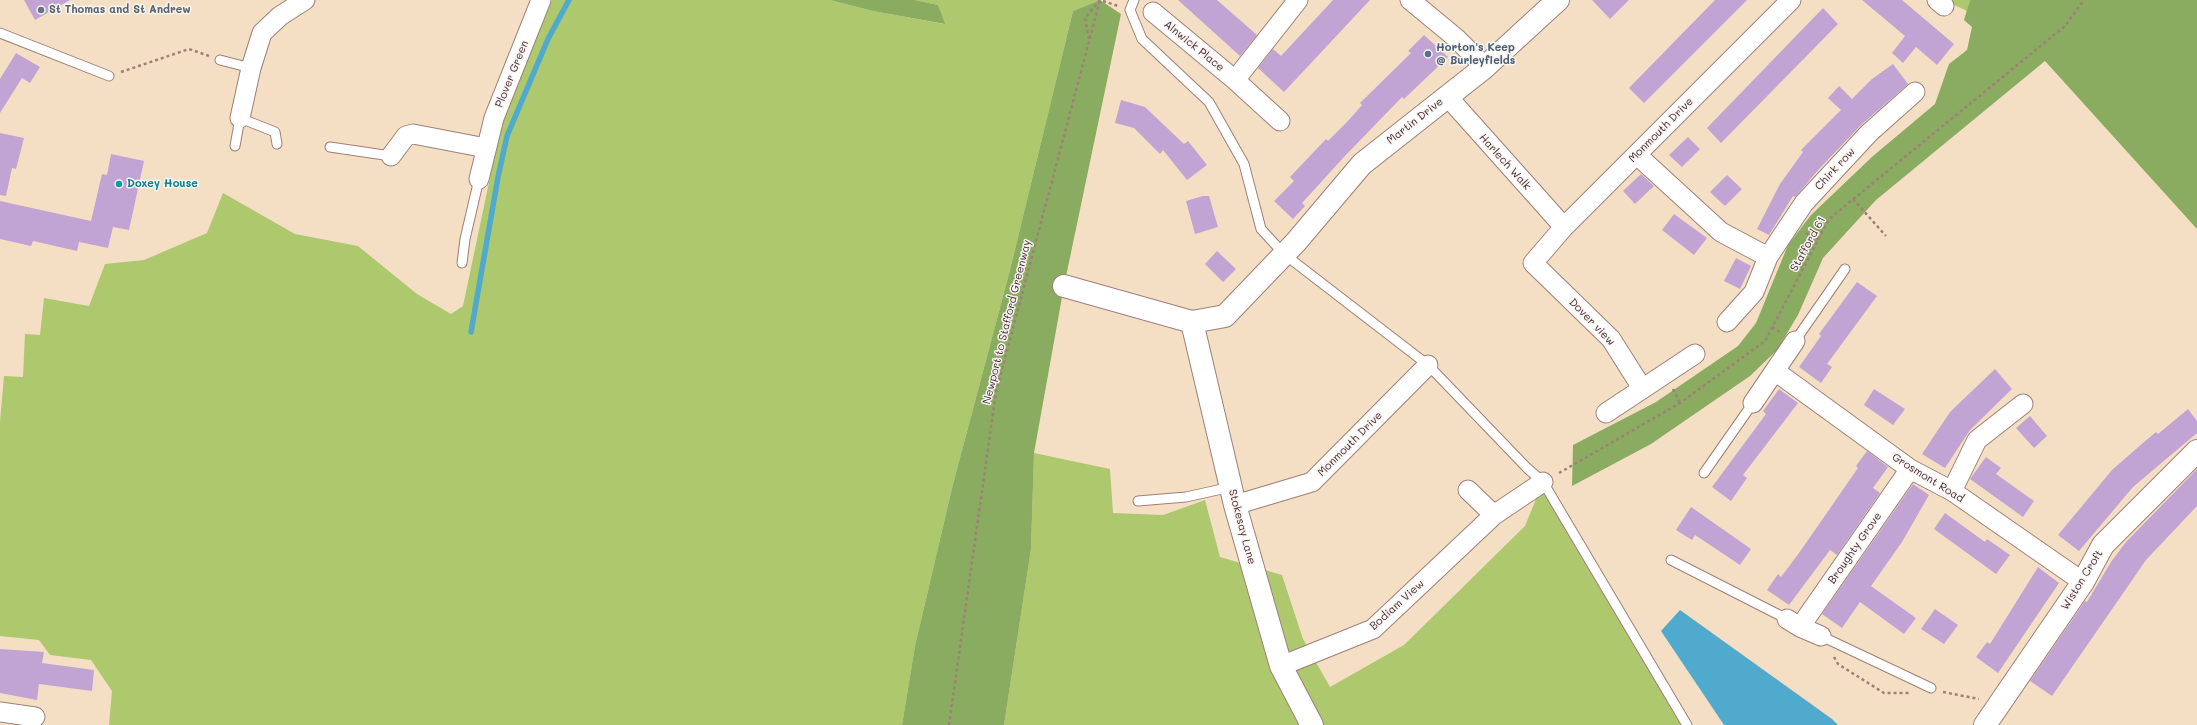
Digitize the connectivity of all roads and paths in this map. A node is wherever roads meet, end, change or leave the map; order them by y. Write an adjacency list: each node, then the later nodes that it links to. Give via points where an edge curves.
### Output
1 (305, 0): 16 (street, via 280,16 262,33)
2 (541, 0): 26 (street, Plover Green, via 505,86)
3 (1100, 0): 10 (path); 13 (path, Newport to Stafford Greenway); 13 (path, via 1085,18)
4 (1134, 0): 10 (lane)
5 (1298, 0): 18 (street, Alnwick Place)
6 (1410, 0): 15 (street)
7 (1558, 0): 15 (street, Martin Drive)
8 (1791, 0): 27 (street, Monmouth Drive)
9 (2084, 0): 52 (path, Stafford 61, via 2065,26 1829,219 1765,341 1680,403)
10 (1130, 10): 33 (lane, via 1142,40 1209,102 1244,164 1261,229)
11 (1153, 12): 18 (street, Alnwick Place)
12 (0, 33): 17 (lane)
13 (1089, 39): 66 (path, Newport to Stafford Greenway, via 996,392)
14 (220, 60): 16 (lane); 17 (path, via 189,49)
15 (1486, 67): 20 (street, Martin Drive)
16 (251, 68): 21 (street)
17 (109, 76)
18 (1235, 80): 22 (street, Alnwick Place)
19 (1916, 92): 34 (street, Chirk row, via 1868,133 1804,203)
20 (1447, 96): 31 (street, Harlech Walk); 33 (street, Martin Drive, via 1362,164)
21 (240, 118): 23 (lane, via 274,132); 24 (lane)
22 (1280, 122)
23 (277, 144)
24 (235, 146)
25 (330, 147): 28 (lane)
26 (486, 148): 28 (street, via 413,134 406,136); 29 (street, Plover Green)
27 (1636, 155): 31 (street, Monmouth Drive); 34 (street, via 1721,232)
28 (391, 156)
29 (479, 179): 35 (lane)
30 (1853, 199): 32 (path)
31 (1564, 227): 36 (street, Monmouth Drive)
32 (1886, 236)
33 (1284, 254): 39 (street, Martin Drive, via 1225,316); 43 (lane)
34 (1768, 257): 40 (street, Chirk row, via 1754,292)
35 (462, 263)
36 (1533, 263): 45 (street, Dover view, via 1611,339)
37 (1845, 269): 41 (lane)
38 (1064, 286): 39 (street)
39 (1192, 322): 55 (street, Stokesay Lane)
40 (1727, 322)
41 (1795, 341): 44 (street)
42 (1695, 354): 45 (street)
43 (1428, 365): 52 (lane); 55 (street, Monmouth Drive, via 1312,482)
44 (1775, 371): 46 (street); 50 (street, Grosmont Road)
45 (1642, 388): 48 (street)
46 (1753, 403): 51 (lane)
47 (2023, 404): 54 (street, via 1977,440)
48 (1606, 413)
49 (2197, 451): 59 (street, Wiston Croft, via 2103,545)
50 (1910, 468): 54 (street, Grosmont Road); 60 (street, Broughty Grove)
51 (1704, 473)
52 (1543, 482): 57 (street, Bodiam View); 68 (lane)
53 (1468, 490): 57 (street)
54 (1952, 492): 59 (street, Grosmont Road)
55 (1233, 496): 56 (lane); 62 (street, Stokesay Lane)
56 (1138, 501)
57 (1494, 515): 62 (street, Bodiam View, via 1373,629)
58 (1671, 560): 60 (lane)
59 (2083, 582): 69 (street, Wiston Croft)
60 (1793, 623): 61 (street)
61 (1821, 636): 63 (lane)
62 (1281, 666): 67 (street, Stokesay Lane)
63 (1931, 688)
64 (0, 712): 65 (street)
65 (35, 717)
66 (949, 725)
67 (1312, 725)
68 (1687, 725)
69 (1985, 725)

